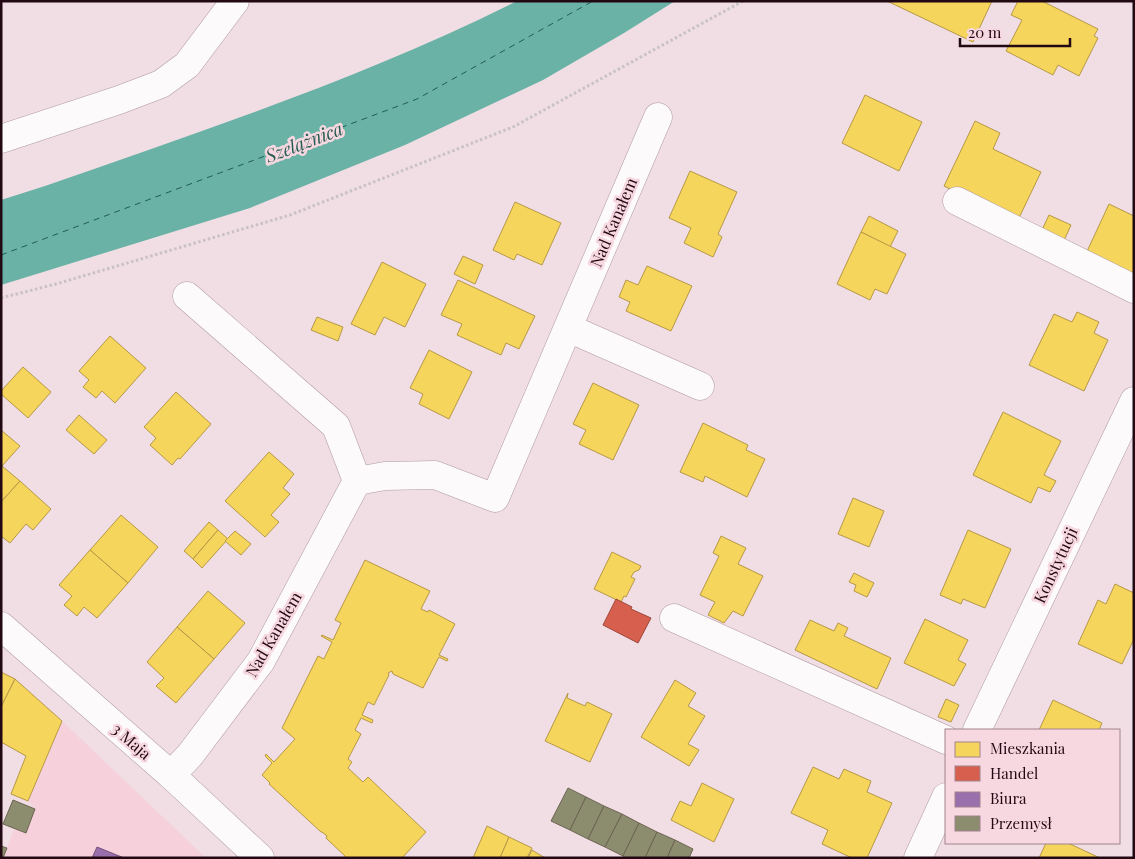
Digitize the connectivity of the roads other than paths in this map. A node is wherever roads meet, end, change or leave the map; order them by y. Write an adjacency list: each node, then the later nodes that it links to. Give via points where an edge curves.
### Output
1 (236, 1): 3 (street, via 187,65 162,84)
2 (658, 117): 7 (street, Nad Kanałem)
3 (1, 139)
4 (957, 201): 5 (street)
5 (1134, 288)
6 (187, 296): 10 (street, via 336,426)
7 (568, 328): 8 (street); 10 (street, Nad Kanałem, via 495,498 434,475 385,476)
8 (700, 386)
9 (1134, 400): 13 (street, Konstytucji)
10 (357, 481): 15 (street, Nad Kanałem, via 261,661)
11 (674, 618): 14 (street)
12 (1, 626): 15 (street, 3 Maja)
13 (977, 729)
14 (945, 740)
15 (171, 776): 17 (street, 3 Maja)
16 (945, 799): 18 (street)
17 (260, 858)
18 (918, 858)

